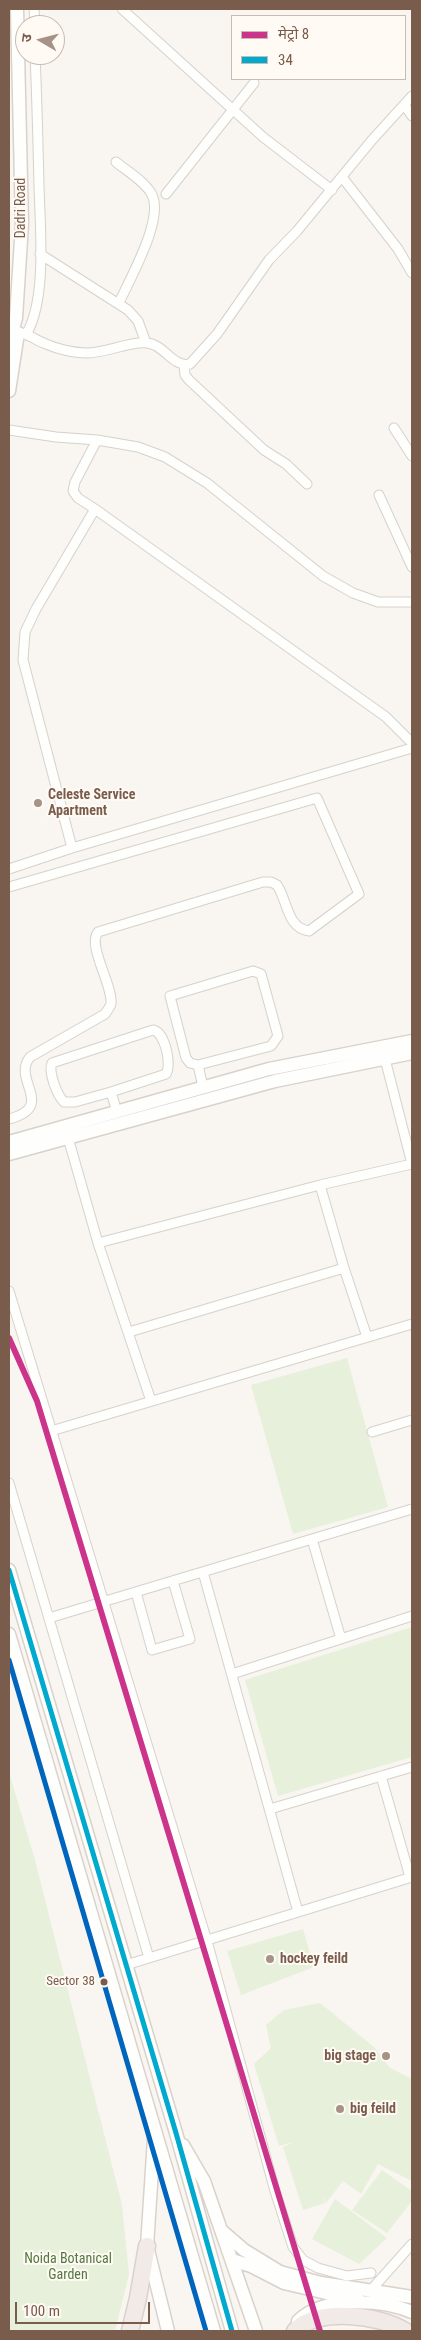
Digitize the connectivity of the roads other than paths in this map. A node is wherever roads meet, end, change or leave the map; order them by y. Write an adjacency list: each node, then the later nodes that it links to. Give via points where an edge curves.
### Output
1 (17, 9): 3 (main road, Dadri Road)
2 (122, 9): 8 (street)
3 (13, 53): 17 (main road, Dadri Road, via 22,224)
4 (36, 65): 14 (street)
5 (254, 83): 8 (street)
6 (412, 96): 7 (street)
7 (405, 106): 9 (street); 11 (street)
8 (232, 110): 12 (street); 13 (street)
9 (412, 116)
10 (116, 162): 16 (street, via 150,191 155,206 147,239)
11 (342, 177): 12 (street); 15 (street, via 398,249)
12 (332, 190): 21 (street, via 269,260 217,334 190,364)
13 (166, 194)
14 (40, 254): 16 (street); 18 (street, via 37,304 32,323)
15 (412, 273)
16 (119, 303): 19 (street, via 138,321)
17 (16, 318): 18 (main road); 20 (main road)
18 (22, 332): 19 (street, via 45,344 86,353); 22 (main road)
19 (146, 342): 21 (street, via 158,345)
20 (9, 344)
21 (184, 365): 27 (street, via 189,380 264,450 286,464)
22 (9, 391)
23 (394, 428): 26 (street)
24 (9, 430): 25 (street)
25 (97, 440): 29 (street, via 73,491); 31 (street, via 138,447 165,457 207,483 323,576 353,593 378,602)
26 (412, 456)
27 (307, 484)
28 (379, 495): 30 (street)
29 (95, 509): 32 (street, via 386,717); 34 (street, via 25,632 23,660)
30 (412, 567)
31 (412, 602)
32 (412, 743)
33 (412, 748): 34 (street)
34 (72, 848): 35 (street)
35 (9, 869)
36 (9, 887): 44 (street, via 317,798 359,894 309,931 300,930 294,924 277,885 264,882 98,932 95,941 111,1005 105,1014 30,1057 26,1069 31,1108)
37 (412, 1041): 41 (main road, via 269,1069)
38 (412, 1053): 39 (main road)
39 (385, 1059): 45 (main road, via 275,1081); 48 (street)
40 (198, 1065): 40 (street, via 190,1064 186,1058 170,996 253,971 259,972 277,1040 272,1046); 41 (street)
41 (203, 1087): 43 (main road)
42 (111, 1092): 42 (street, via 64,1102 50,1067 56,1061 157,1031 169,1064 166,1074); 43 (street)
43 (117, 1112): 45 (main road)
44 (9, 1119)
45 (66, 1132): 46 (main road); 47 (main road); 50 (street)
46 (9, 1142)
47 (9, 1154)
48 (412, 1164): 49 (street)
49 (320, 1185): 50 (street); 51 (street)
50 (98, 1243): 54 (street)
51 (344, 1268): 54 (street); 55 (street)
52 (9, 1291): 58 (street)
53 (412, 1324): 55 (street)
54 (129, 1332): 56 (street)
55 (367, 1337): 56 (street)
56 (151, 1401): 58 (street)
57 (412, 1420): 59 (street)
58 (51, 1431): 67 (street)
59 (372, 1432)
60 (9, 1483): 69 (street)
61 (412, 1512): 62 (street)
62 (312, 1539): 64 (street); 71 (street)
63 (9, 1570): 80 (main road)
64 (203, 1572): 65 (street); 72 (street)
65 (173, 1581): 66 (street); 66 (street, via 190,1639 152,1650)
66 (136, 1592): 67 (street)
67 (103, 1601): 69 (street); 78 (street)
68 (412, 1616): 71 (street)
69 (49, 1618): 79 (street)
70 (9, 1634): 81 (main road)
71 (341, 1639): 72 (street)
72 (232, 1674): 75 (street)
73 (412, 1767): 74 (street)
74 (381, 1776): 75 (street); 76 (street)
75 (270, 1809): 77 (street)
76 (411, 1877): 77 (street)
77 (298, 1912): 78 (street)
78 (207, 1940): 79 (street); 87 (street, via 293,2247 303,2260 318,2268 347,2276)
79 (149, 1958): 80 (street)
80 (126, 1966): 82 (main road)
81 (155, 2129): 85 (main road); 94 (main road)
82 (176, 2132): 83 (main road, via 204,2181); 95 (main road)
83 (222, 2231): 86 (main road); 88 (main road, via 244,2250 280,2272 321,2283)
84 (412, 2244): 88 (street)
85 (147, 2246): 92 (highway); 93 (main road)
86 (232, 2260): 90 (main road, via 284,2283); 96 (main road)
87 (371, 2273)
88 (371, 2290): 89 (main road)
89 (412, 2297)
90 (360, 2301): 91 (main road); 97 (main road, via 322,2307 302,2317)
91 (412, 2312)
92 (130, 2331)
93 (168, 2331)
94 (214, 2331)
95 (232, 2331)
96 (256, 2331)
97 (287, 2331)
98 (295, 2331): 99 (highway, via 311,2321 350,2316 380,2319)
99 (405, 2331)

